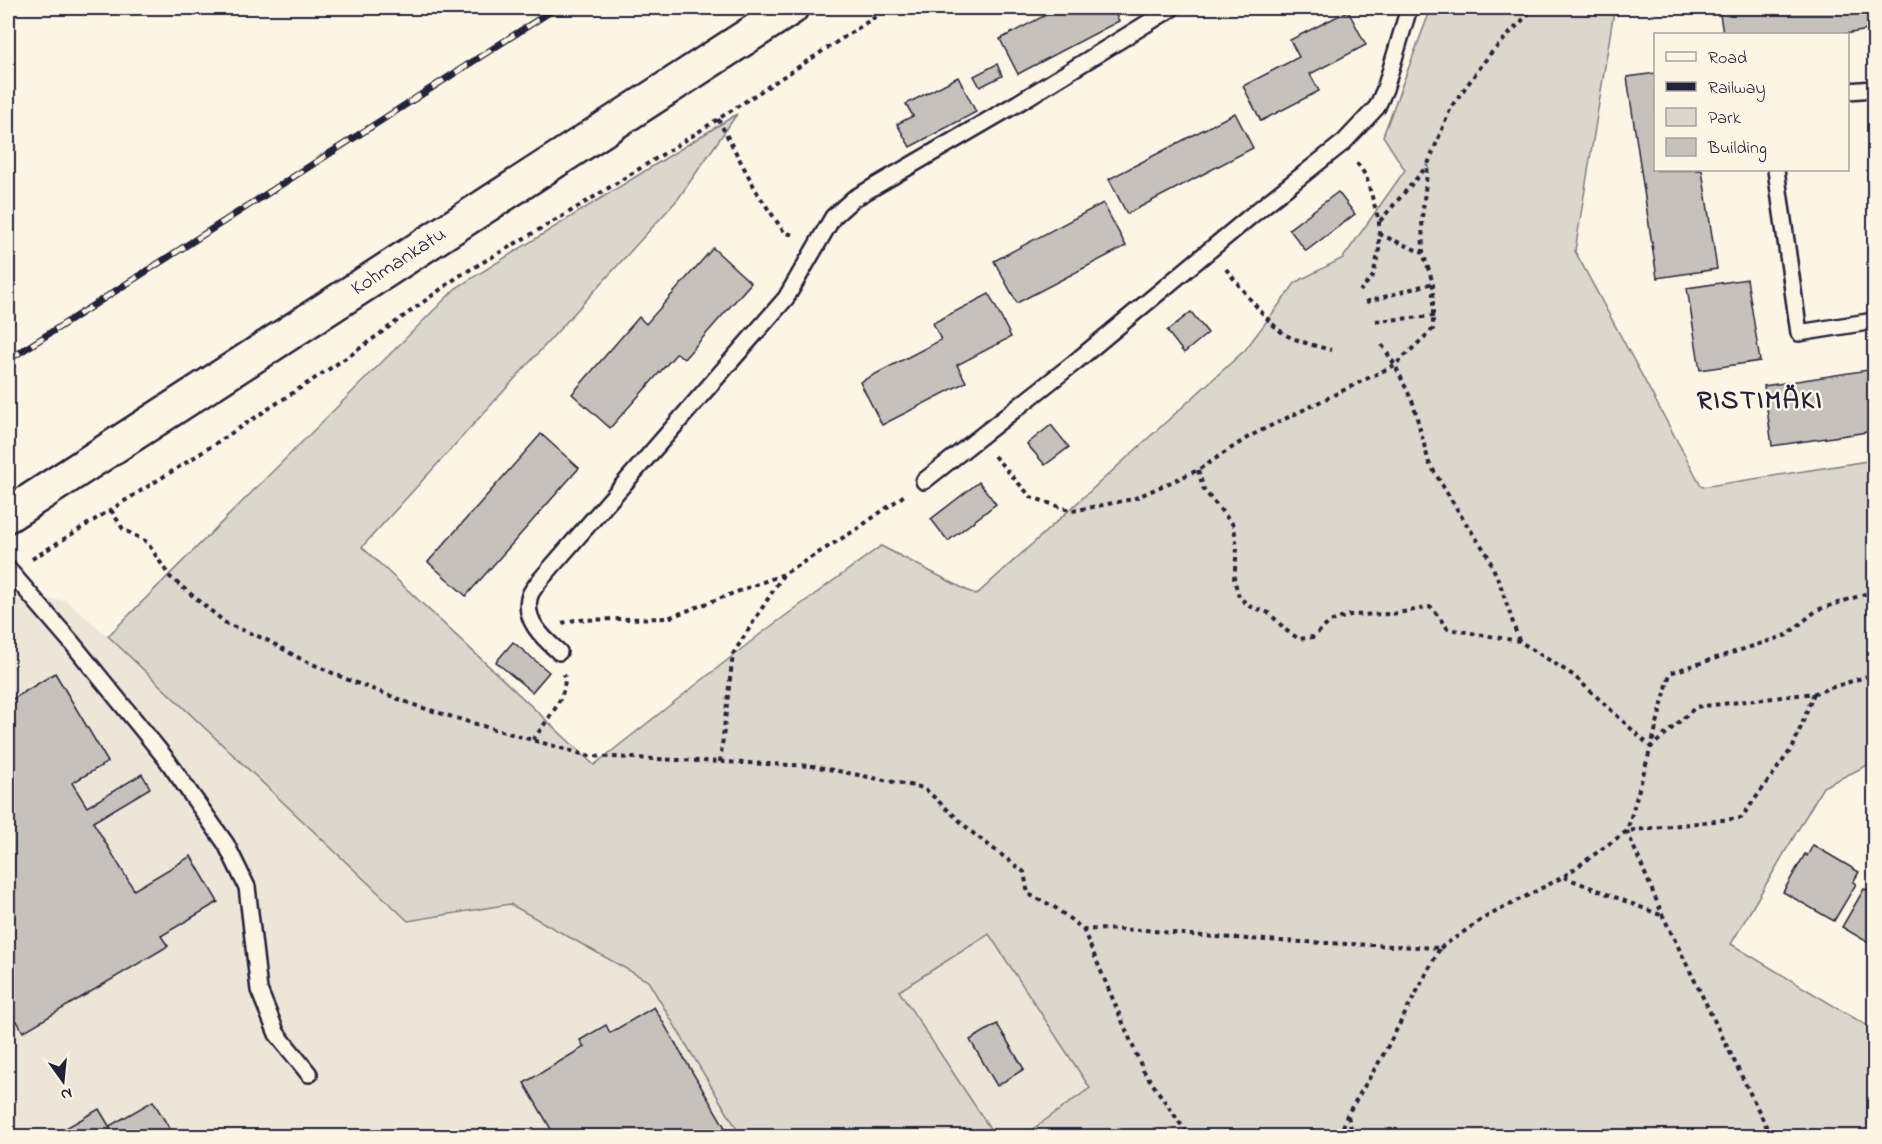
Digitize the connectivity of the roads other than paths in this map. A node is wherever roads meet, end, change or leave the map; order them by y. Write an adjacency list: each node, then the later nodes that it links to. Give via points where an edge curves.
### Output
1 (791, 8): 9 (street, Kohmankatu)
2 (1172, 8): 11 (lane, via 853,199 833,217 786,298 540,579 530,596 530,620)
3 (1409, 8): 8 (lane, via 1377,107 1344,142)
4 (1875, 89): 5 (lane)
5 (1849, 91)
6 (1776, 171): 7 (lane, via 1799,333)
7 (1875, 321)
8 (924, 481)
9 (8, 515)
10 (9, 571): 12 (lane, via 167,760 226,844 247,887 259,990 277,1034)
11 (559, 652)
12 (309, 1074)

